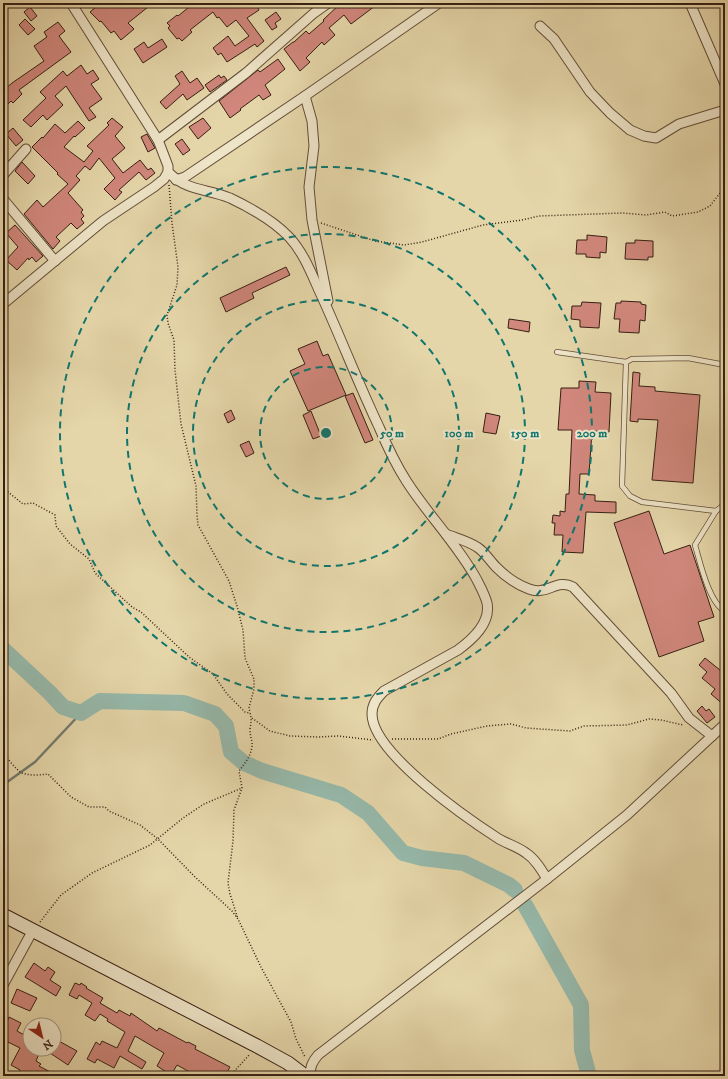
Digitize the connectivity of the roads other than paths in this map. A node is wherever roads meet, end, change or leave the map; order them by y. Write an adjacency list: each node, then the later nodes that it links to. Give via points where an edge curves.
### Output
1 (71, 3): 9 (street)
2 (328, 3): 9 (street, via 246,73)
3 (439, 3): 7 (street)
4 (690, 3): 6 (street)
5 (540, 26): 8 (street, via 554,39 590,92 630,130 656,138 679,124)
6 (725, 84)
7 (305, 96): 13 (street); 17 (street, via 312,121 314,146 309,187 312,220)
8 (725, 110)
9 (158, 140): 11 (street)
10 (26, 149): 12 (street)
11 (168, 172): 13 (street); 15 (street, via 154,187 103,221)
12 (3, 175)
13 (176, 180): 17 (street, via 195,189 229,198 275,223 307,264)
14 (3, 199): 15 (street)
15 (55, 261): 16 (street)
16 (3, 304)
17 (331, 316): 23 (street, via 360,388 388,447 406,481)
18 (557, 352): 19 (lane)
19 (626, 362): 20 (lane, via 632,359 688,358); 22 (lane, via 622,486 630,496 642,502)
20 (725, 365)
21 (725, 504): 22 (lane)
22 (716, 511): 24 (lane, via 695,544 712,596 720,609)
23 (446, 534): 26 (street, via 477,547 504,575 528,589 540,591 562,584 573,587 671,693 689,718); 27 (street, via 484,593 488,610 486,619 468,643 384,691 373,706 375,727 382,741 412,775 499,838 526,853)
24 (725, 611)
25 (725, 724): 26 (street)
26 (712, 736): 27 (street, via 627,815)
27 (547, 879): 31 (street, via 318,1055)
28 (3, 915): 29 (street)
29 (33, 930): 30 (street); 31 (street)
30 (3, 985)
31 (308, 1073)

